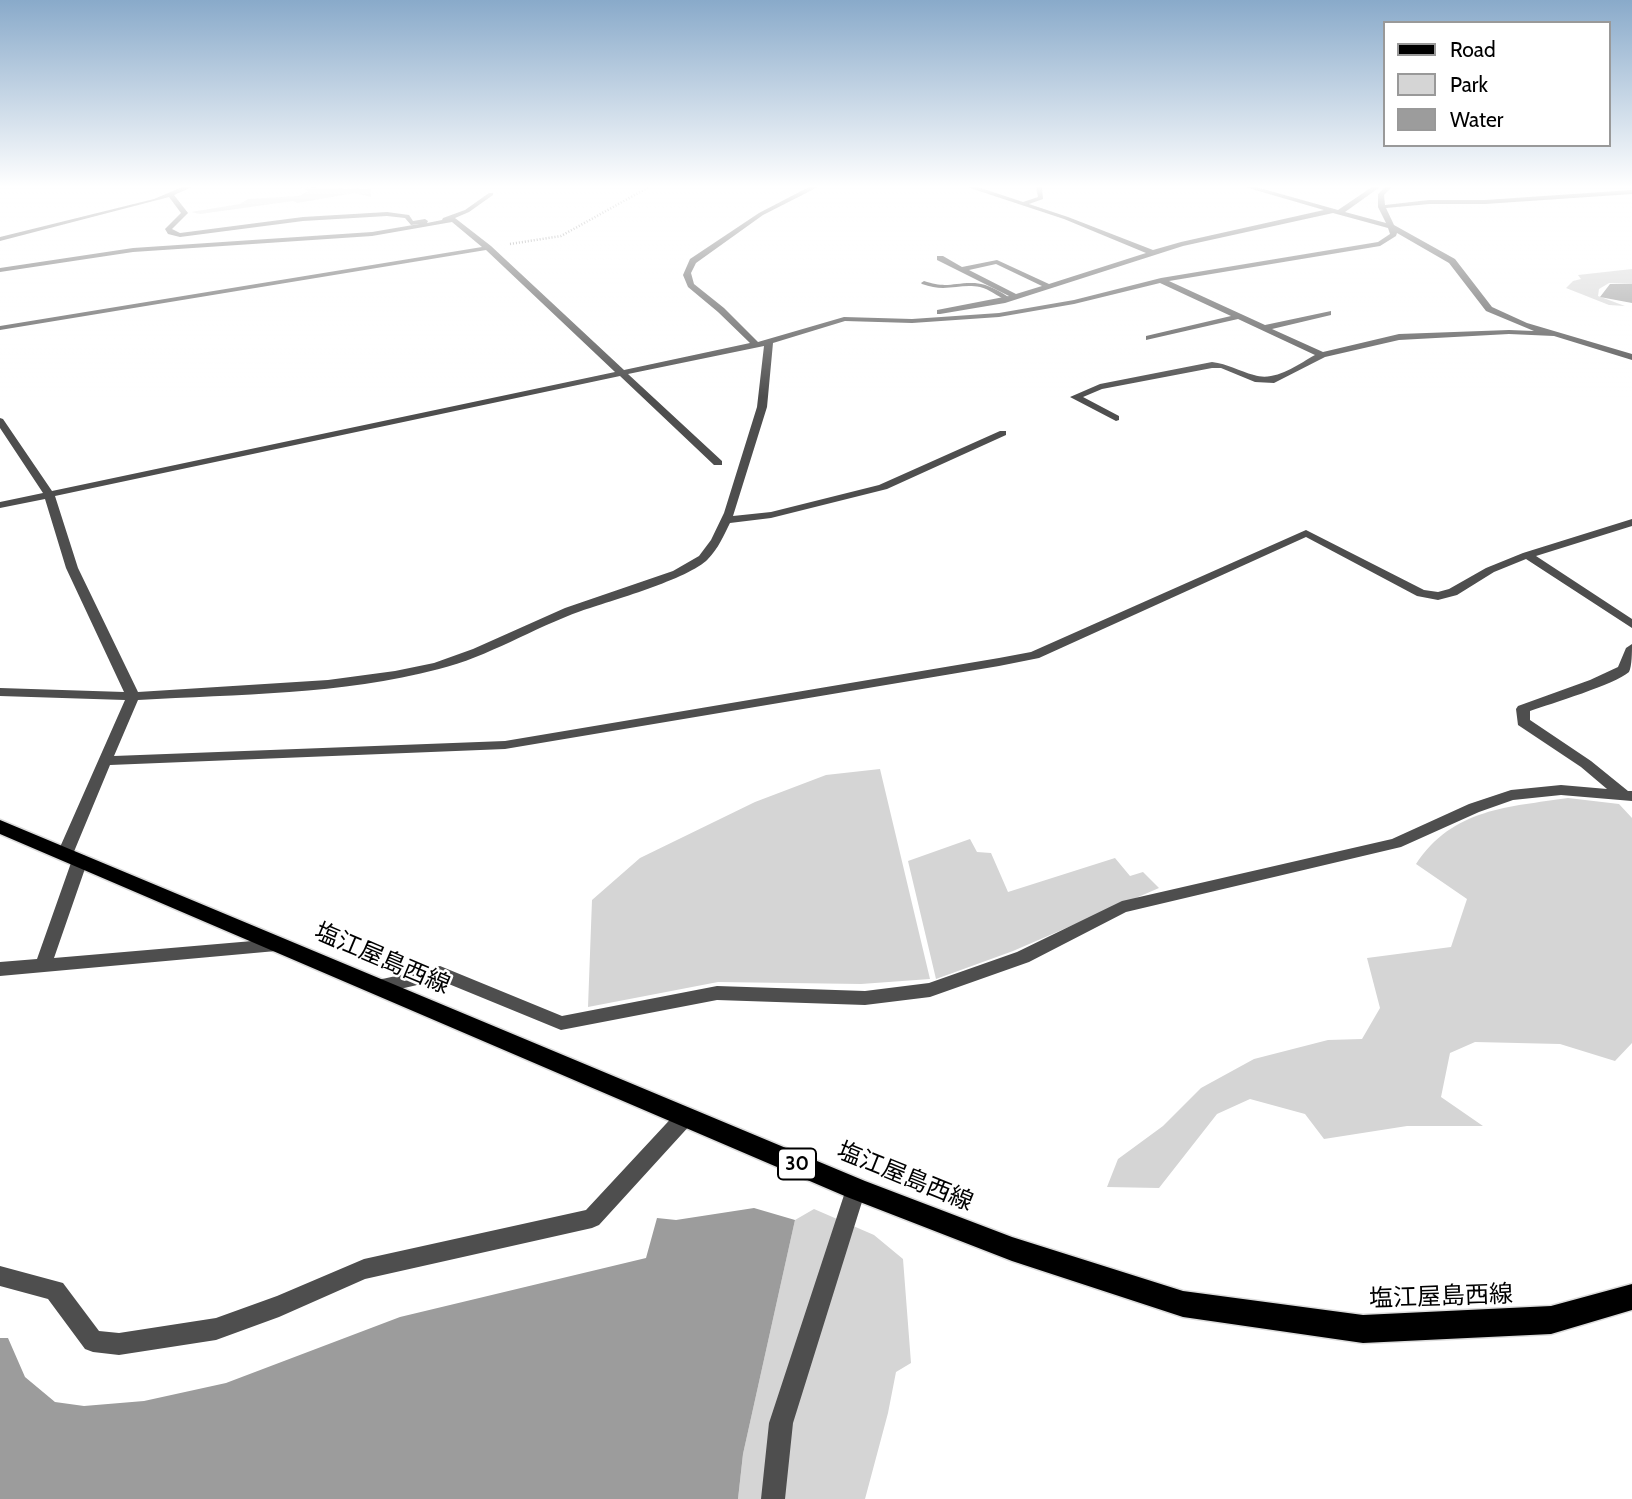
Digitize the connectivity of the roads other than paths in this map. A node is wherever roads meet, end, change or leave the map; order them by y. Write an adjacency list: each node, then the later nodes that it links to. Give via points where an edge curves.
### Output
1 (87, 257): 10 (street)
2 (433, 257): 18 (street)
3 (498, 257): 25 (street)
4 (699, 257): 22 (street, via 687,271 691,285 736,329)
5 (1136, 257): 13 (street)
6 (1301, 257): 11 (street)
7 (1445, 257): 20 (street, via 1489,309)
8 (940, 258): 9 (street)
9 (961, 269): 13 (street, via 997,262); 14 (street)
10 (0, 270)
11 (1161, 280): 16 (street); 17 (street, via 999,315 912,321)
12 (925, 283): 14 (lane, via 936,289 981,286)
13 (1048, 286): 14 (street)
14 (1012, 298): 17 (street, via 921,315)
15 (1328, 313): 19 (street)
16 (1240, 316): 19 (street); 21 (street)
17 (844, 318): 22 (street)
18 (0, 328)
19 (1264, 328): 23 (street)
20 (1554, 334): 23 (street, via 1399,337); 24 (street)
21 (1149, 338)
22 (763, 344): 25 (street); 32 (street, via 762,407)
23 (1322, 355): 26 (street, via 1274,380 1212,365 1121,382 1075,397)
24 (1632, 357)
25 (621, 372): 29 (street); 30 (street)
26 (1116, 418)
27 (0, 421): 30 (street)
28 (1003, 433): 32 (street, via 883,487 771,515)
29 (718, 463)
30 (49, 494): 31 (street); 38 (street, via 72,568)
31 (0, 505)
32 (726, 520): 38 (street, via 703,558 677,573 436,666 328,684)
33 (1632, 522): 34 (street)
34 (1527, 555): 35 (street); 39 (street, via 1438,596 1421,593 1306,533 1035,654 999,662 505,746)
35 (1632, 624)
36 (1632, 648): 40 (street, via 1624,669 1523,709 1523,722)
37 (0, 692): 38 (street)
38 (133, 696): 39 (street)
39 (104, 761): 42 (street)
40 (1628, 795): 46 (street, via 1561,790 1511,795 1396,843 1122,907 1023,957 929,990 865,998 717,993 561,1023 440,973)
41 (0, 827): 42 (main road, 塩江屋島西線 / 30)
42 (72, 857): 43 (main road, 塩江屋島西線 / 30); 44 (street)
43 (276, 945): 44 (street); 46 (main road, 塩江屋島西線 / 30)
44 (43, 966): 45 (street)
45 (0, 969)
46 (378, 987): 47 (main road, 塩江屋島西線 / 30)
47 (685, 1116): 48 (main road, 塩江屋島西線 / 30); 49 (street, via 592,1218 364,1269 216,1329 119,1344 93,1341 55,1290)
48 (856, 1189): 50 (main road, 塩江屋島西線 / 30, via 1012,1249 1183,1304 1363,1329 1551,1320); 51 (street, via 781,1423)
49 (0, 1276)
50 (1632, 1297)
51 (773, 1499)

